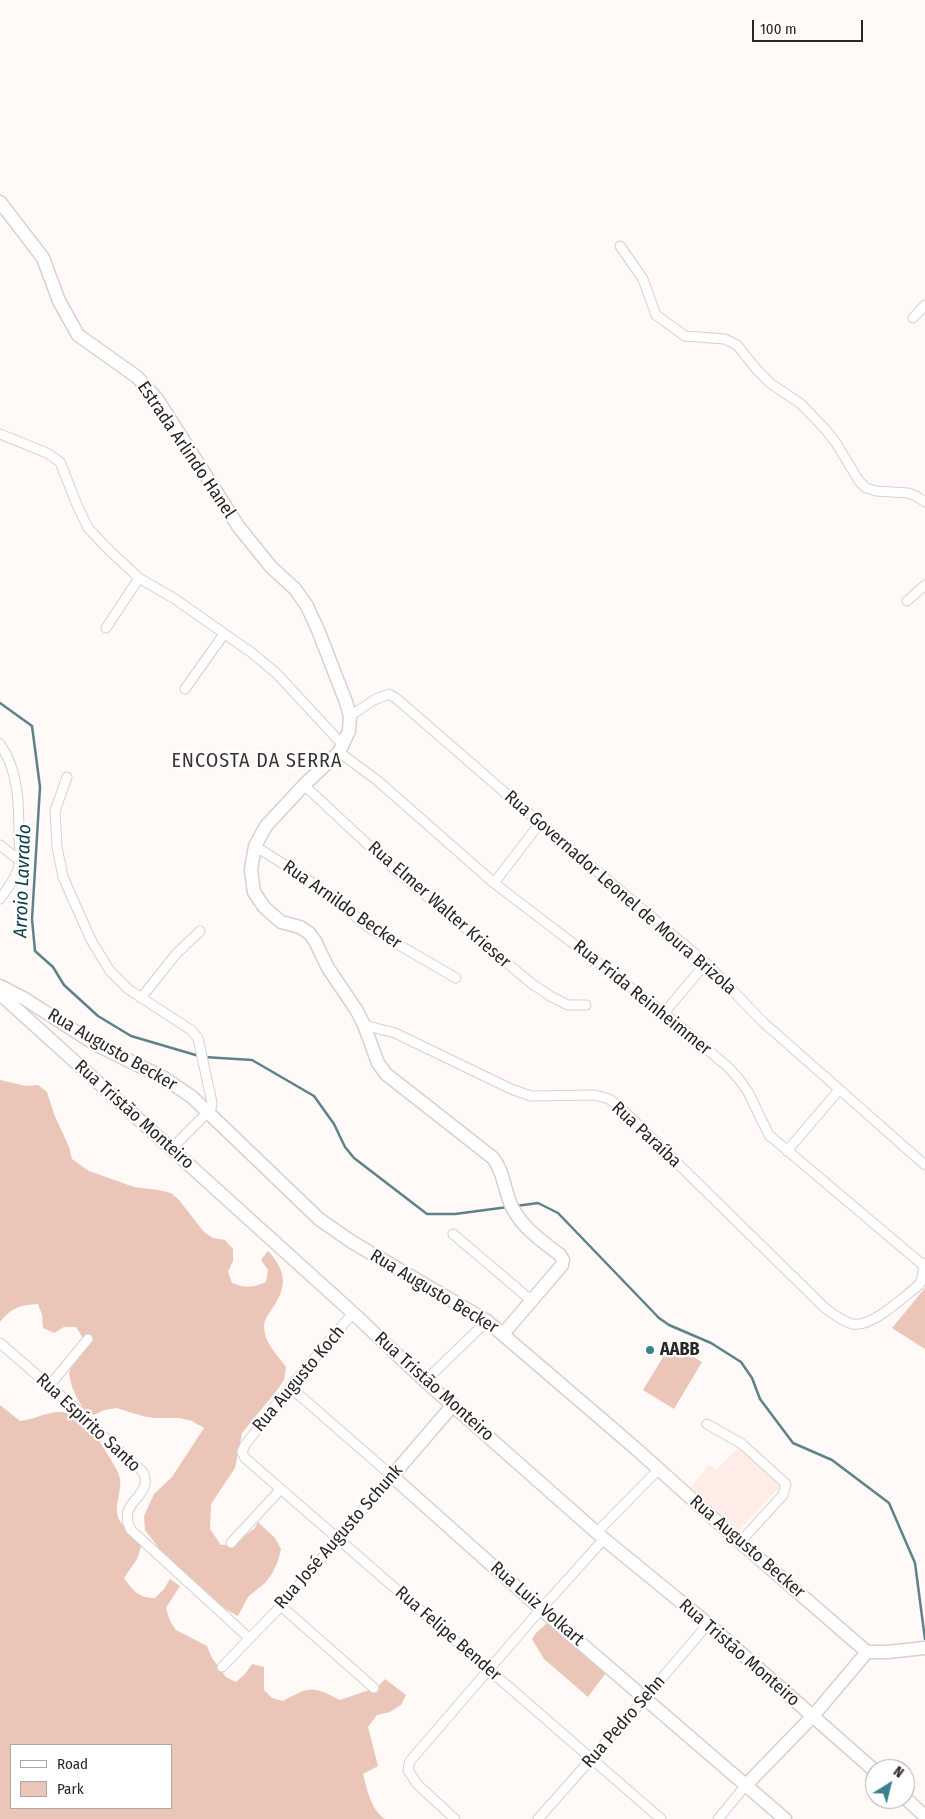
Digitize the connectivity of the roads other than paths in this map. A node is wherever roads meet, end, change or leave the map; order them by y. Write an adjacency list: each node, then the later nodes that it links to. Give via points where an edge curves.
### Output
1 (0, 202): 13 (street, Estrada Arlindo Hanel, via 43,258 59,300 78,336 137,377 157,399 238,526 307,606)
2 (620, 246): 6 (street, via 643,279 656,315 685,336 725,339 737,345 770,384 801,404 826,430 866,488 908,493)
3 (925, 305): 4 (street)
4 (913, 318)
5 (0, 434): 7 (street, Rua Frida Reinheimmer, via 47,453 60,462 88,528)
6 (925, 502)
7 (139, 578): 10 (street); 11 (street, Rua Frida Reinheimmer)
8 (925, 585): 9 (street)
9 (907, 601)
10 (106, 628)
11 (224, 634): 12 (street); 15 (street, Rua Frida Reinheimmer, via 276,672)
12 (185, 689)
13 (350, 716): 15 (street, via 349,731); 18 (street, Rua Governador Leonel de Moura Brizola, via 388,694 398,699)
14 (0, 744): 21 (street, via 12,767 19,803)
15 (341, 748): 17 (street); 22 (street, Rua Frida Reinheimmer)
16 (67, 777): 29 (street, via 55,811 63,877 91,940 110,971 128,990)
17 (304, 785): 20 (street, via 266,826); 30 (street, Rua Elmer Walter Krieser, via 394,869 531,983 568,1004)
18 (540, 823): 22 (street); 25 (street, Rua Governador Leonel de Moura Brizola)
19 (0, 845): 21 (street)
20 (255, 846): 26 (street, Rua Arnildo Becker, via 307,879 368,927); 32 (street, via 254,892 264,907 281,922 309,933)
21 (20, 861): 23 (street, via 16,875)
22 (494, 883): 31 (street, Rua Frida Reinheimmer)
23 (0, 899)
24 (200, 932): 29 (street, via 176,954)
25 (706, 963): 31 (street); 33 (street, Rua Governador Leonel de Moura Brizola, via 763,1022)
26 (456, 978)
27 (0, 986): 34 (street, Rua Augusto Becker, via 95,1044 164,1078)
28 (0, 994): 35 (street, Rua Tristão Monteiro)
29 (141, 998): 34 (street, via 191,1030 198,1038 212,1103)
30 (586, 1005)
31 (664, 1013): 36 (street, Rua Frida Reinheimmer, via 739,1079 768,1135)
32 (364, 1025): 39 (street, Rua Paraíba, via 395,1033 530,1096 595,1095 609,1099 841,1320 853,1324 874,1319 919,1285 923,1280); 40 (street, via 378,1063 386,1074 493,1158 511,1203 531,1233 560,1255 562,1265)
33 (839, 1090): 36 (street); 37 (street, Rua Governador Leonel de Moura Brizola)
34 (208, 1112): 35 (street); 42 (street, Rua Augusto Becker, via 319,1219 352,1242)
35 (171, 1149): 41 (street, Rua Tristão Monteiro)
36 (788, 1152): 39 (street, Rua Frida Reinheimmer)
37 (925, 1165)
38 (453, 1234): 40 (street)
39 (924, 1264)
40 (532, 1301): 43 (street)
41 (353, 1313): 46 (street, Rua Tristão Monteiro); 48 (street, Rua Augusto Koch)
42 (487, 1321): 43 (street, Rua Augusto Becker); 46 (street)
43 (503, 1334): 52 (street, Rua Augusto Becker)
44 (88, 1339): 47 (street)
45 (0, 1343): 47 (street, Rua Espírito Santo)
46 (425, 1381): 49 (street, Rua Tristão Monteiro)
47 (49, 1386): 62 (street, Rua Espírito Santo, via 143,1472 146,1485 126,1516 131,1530)
48 (290, 1387): 51 (street, Rua Augusto Koch); 53 (street, Rua Luiz Volkart)
49 (453, 1406): 53 (street, Rua José Augusto Schunk); 55 (street, Rua Tristão Monteiro)
50 (706, 1424): 57 (street, via 742,1444 786,1484 783,1495)
51 (245, 1445): 54 (street, Rua Felipe Bender, via 242,1452 245,1458)
52 (658, 1469): 55 (street); 57 (street, Rua Augusto Becker)
53 (392, 1476): 56 (street, Rua José Augusto Schunk); 60 (street, Rua Luiz Volkart)
54 (280, 1490): 56 (street, Rua Felipe Bender); 58 (street)
55 (601, 1535): 60 (street); 61 (street, Rua Tristão Monteiro)
56 (338, 1539): 59 (street, Rua José Augusto Schunk); 66 (street, Rua Felipe Bender)
57 (740, 1542): 64 (street, Rua Augusto Becker)
58 (231, 1543)
59 (281, 1606): 62 (street, Rua José Augusto Schunk); 67 (street)
60 (541, 1609): 66 (street); 68 (street, Rua Luiz Volkart)
61 (708, 1624): 68 (street, Rua Pedro Sehn); 69 (street, Rua Tristão Monteiro)
62 (249, 1638): 65 (street, Rua José Augusto Schunk)
63 (921, 1648): 64 (street)
64 (866, 1652): 69 (street)
65 (222, 1667)
66 (490, 1670): 70 (street, Rua Felipe Bender); 75 (street, via 410,1762 408,1770 417,1784)
67 (374, 1688)
68 (645, 1698): 70 (street, Rua Pedro Sehn); 72 (street, Rua Luiz Volkart)
69 (813, 1716): 71 (street, Rua Tristão Monteiro); 72 (street)
70 (592, 1759): 76 (street, Rua Pedro Sehn); 77 (street, Rua Felipe Bender)
71 (865, 1762)
72 (746, 1785): 78 (street); 79 (street, Rua Luiz Volkart)
73 (915, 1807): 74 (street)
74 (925, 1816)
75 (455, 1819)
76 (538, 1819)
77 (661, 1819)
78 (718, 1819)
79 (785, 1819)

